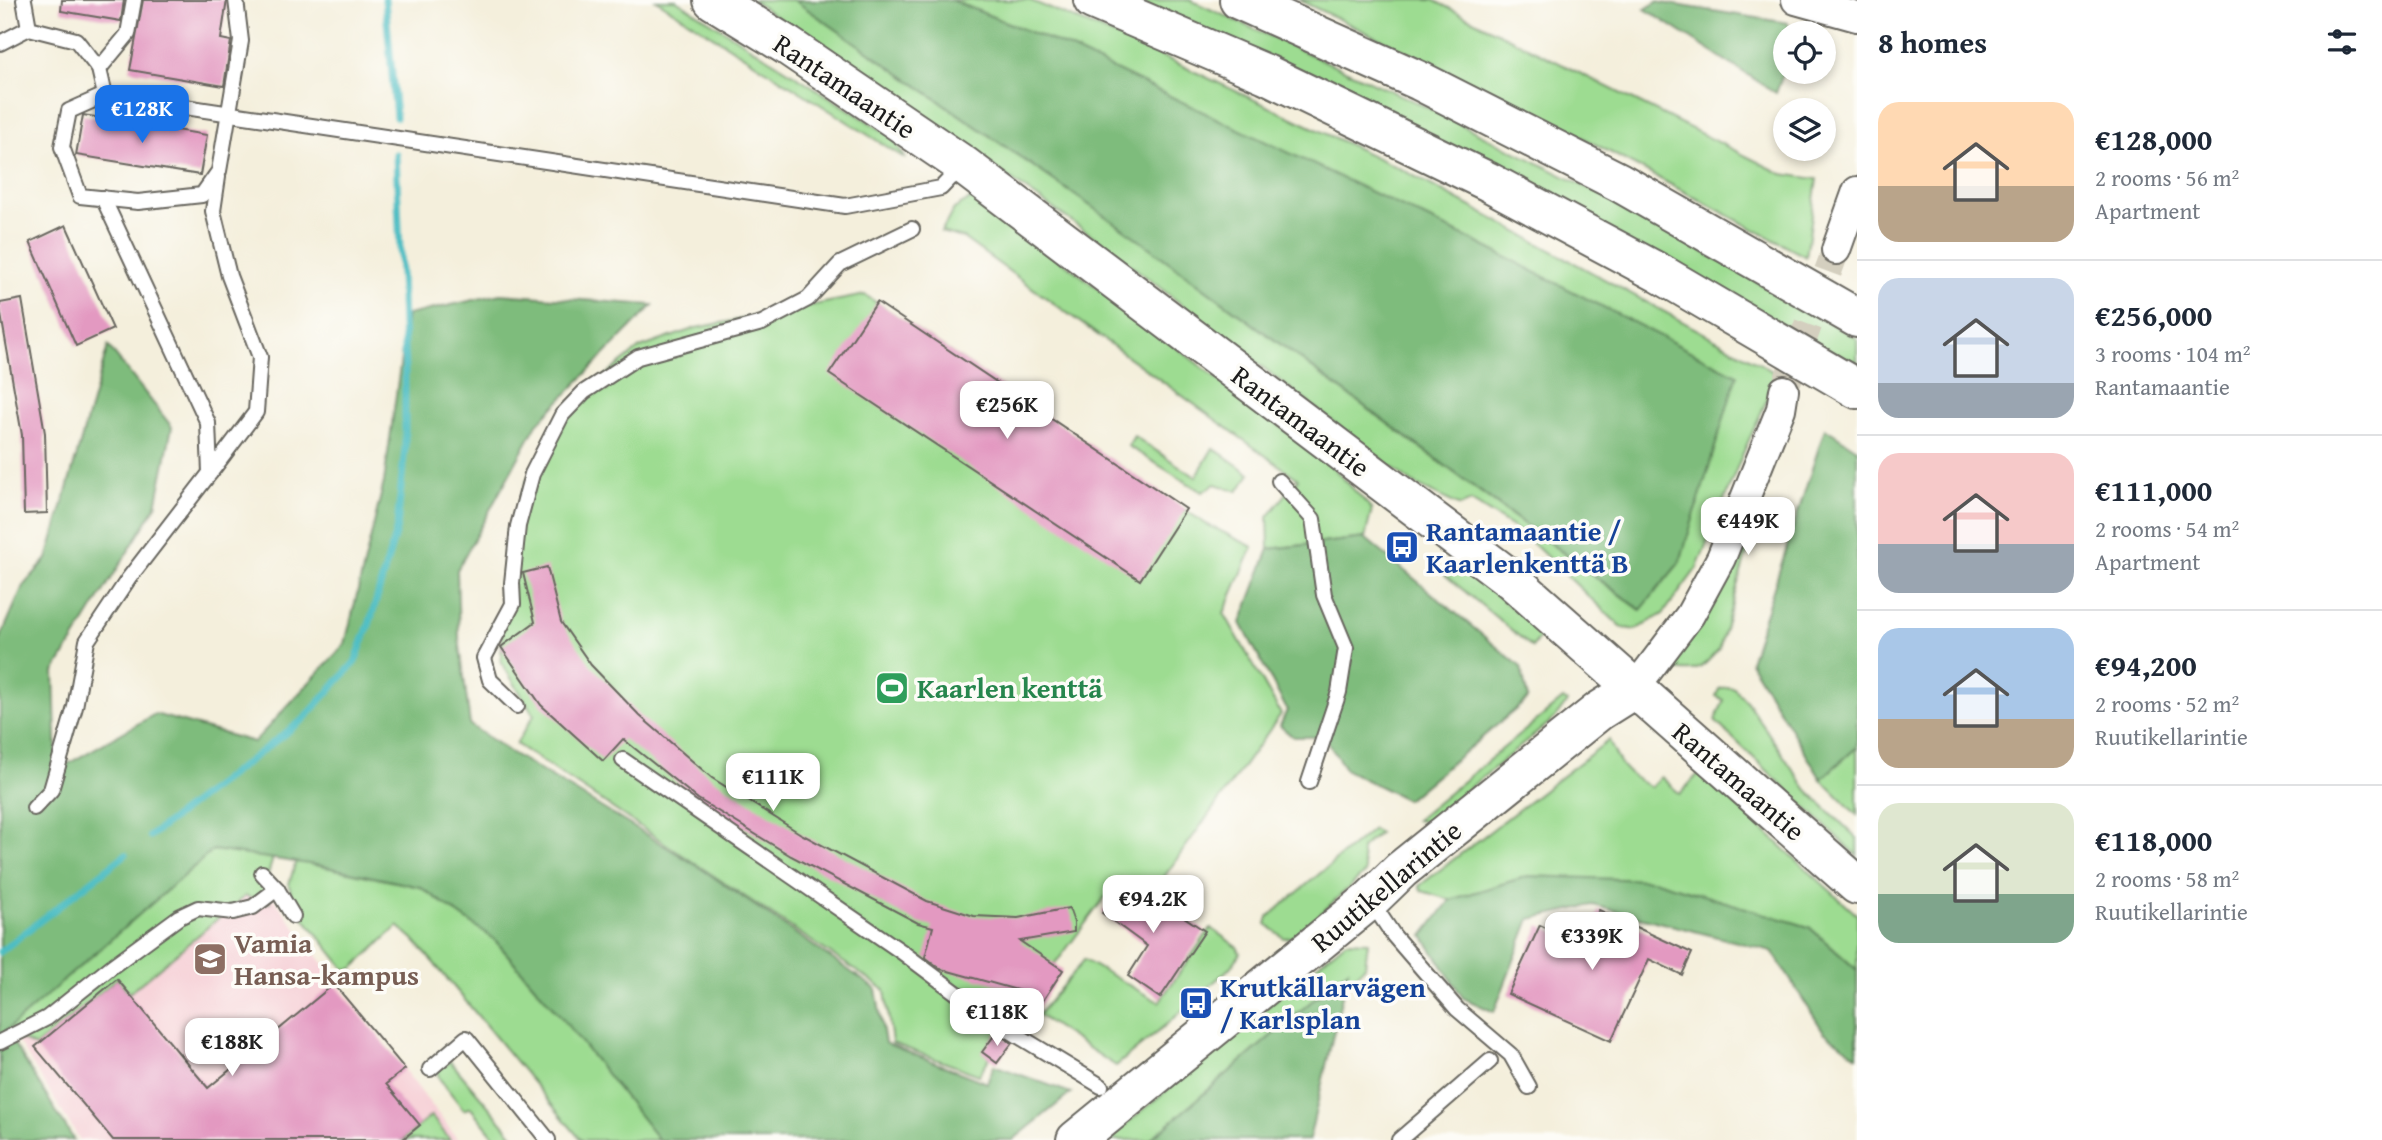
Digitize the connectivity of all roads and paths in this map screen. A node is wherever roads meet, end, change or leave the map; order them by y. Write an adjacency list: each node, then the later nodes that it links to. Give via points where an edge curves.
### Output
1 (24, 0): 9 (lane)
2 (134, 0): 11 (lane, via 128,34)
3 (236, 0): 13 (lane, via 241,41)
4 (713, 0): 14 (main road, Rantamaantie)
5 (1093, 0): 21 (main road, via 1266,74 1489,182 1661,274)
6 (1239, 0): 20 (main road, via 1420,81 1619,182)
7 (1796, 0): 8 (street)
8 (1857, 16)
9 (29, 28): 10 (lane); 11 (lane, via 76,40)
10 (0, 43)
11 (99, 69): 12 (lane)
12 (105, 95): 13 (lane); 17 (lane, via 69,111 62,147 80,196)
13 (228, 113): 14 (lane, via 845,206 941,188); 15 (lane)
14 (963, 165): 25 (main road, Rantamaantie, via 1511,580)
15 (219, 171): 17 (lane, via 202,195 138,202); 23 (lane, via 213,211 229,276 260,356 256,412)
16 (1857, 191): 19 (street)
17 (103, 198): 23 (lane, via 208,423)
18 (912, 229): 26 (lane, via 840,264 808,299 762,323 638,357 584,392 562,415 532,474 518,526 513,604 484,657 490,680)
19 (1836, 250)
20 (1857, 318)
21 (1857, 389)
22 (1784, 390): 25 (street, via 1781,409 1721,558 1690,615)
23 (210, 473): 29 (lane, via 87,641 75,706 51,790)
24 (1279, 481): 28 (lane, via 1312,519 1324,595 1346,648 1339,692)
25 (1634, 689): 31 (main road, Rantamaantie); 33 (main road, Ruutikellarintie, via 1588,720)
26 (517, 706)
27 (623, 760): 38 (lane, via 995,1021)
28 (1309, 782)
29 (34, 808)
30 (262, 873): 32 (lane)
31 (1857, 886)
32 (277, 889): 34 (lane); 35 (lane, via 253,907 233,912 198,908 179,917 47,1018)
33 (1370, 900): 39 (lane, via 1394,936 1457,1009 1511,1055); 41 (main road, Ruutikellarintie)
34 (293, 916)
35 (0, 1042)
36 (1490, 1061): 42 (lane)
37 (430, 1069): 40 (lane, via 466,1038)
38 (1101, 1087)
39 (1529, 1087)
40 (548, 1140)
41 (1076, 1140)
42 (1399, 1140)

